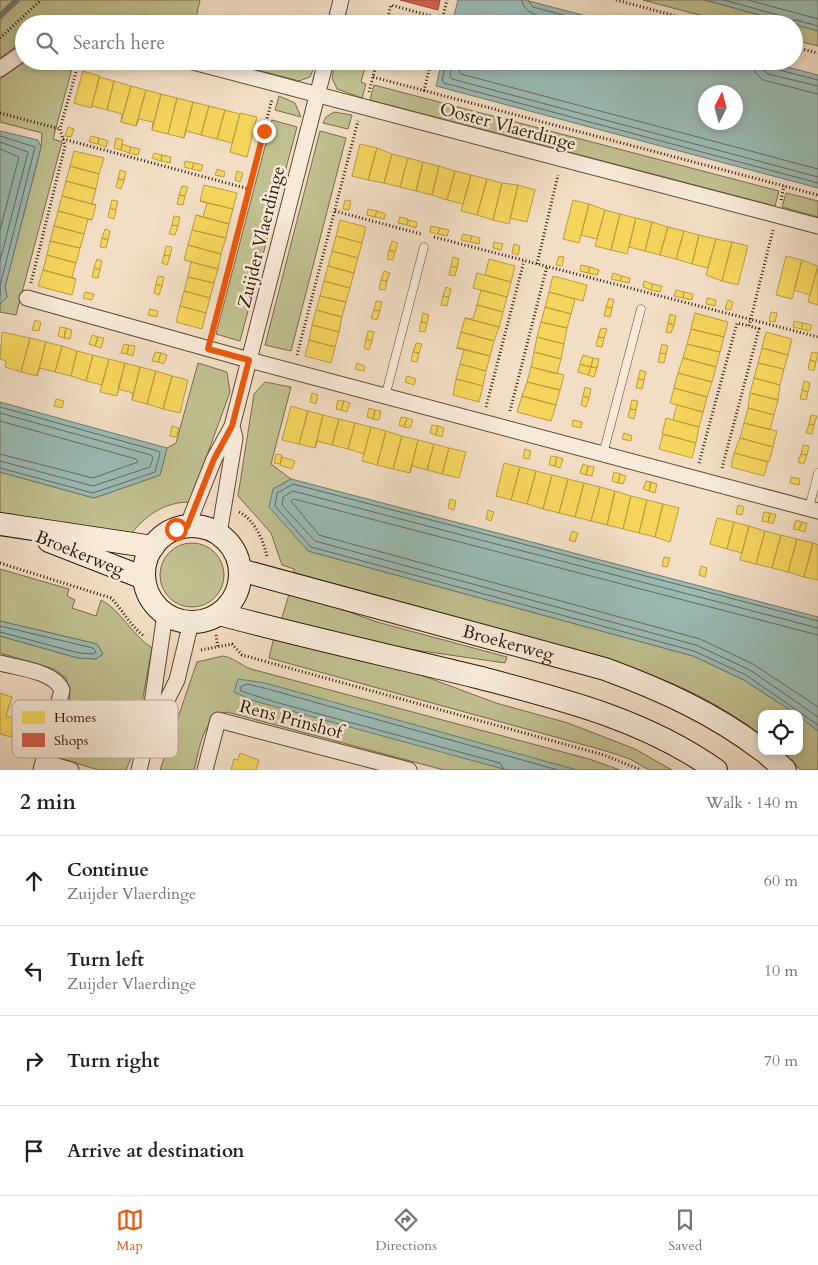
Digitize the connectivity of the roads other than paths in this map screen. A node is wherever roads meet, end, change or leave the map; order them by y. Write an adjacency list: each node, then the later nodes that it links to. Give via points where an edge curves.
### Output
1 (341, 0): 2 (street)
2 (337, 15)
3 (15, 58): 4 (street)
4 (0, 69)
5 (224, 70): 7 (street, Ooster Vlaerdinge)
6 (324, 70): 7 (street, Zuijder Vlaerdinge)
7 (317, 94): 8 (street, Ooster Vlaerdinge); 12 (street, Zuijder Vlaerdinge)
8 (818, 226)
9 (424, 247): 13 (lane)
10 (27, 298): 12 (street)
11 (641, 309): 15 (lane)
12 (249, 360): 13 (street); 14 (street, Zuijder Vlaerdinge)
13 (385, 397): 15 (street)
14 (232, 426): 19 (street, Zuijder Vlaerdinge, via 214,459); 20 (street, Zuijder Vlaerdinge, via 235,438)
15 (603, 454): 17 (street)
16 (818, 473): 17 (lane)
17 (814, 510)
18 (8, 526): 21 (street, Broekerweg); 23 (street, Broekerweg)
19 (187, 527): 20 (street, via 206,528); 21 (street, via 163,536)
20 (219, 534): 22 (street, via 233,550)
21 (153, 547): 23 (street, via 146,562)
22 (240, 570): 25 (street, via 233,600); 31 (street, Broekerweg, via 605,669 655,687 701,710)
23 (144, 578): 24 (street, via 154,604)
24 (165, 614): 26 (street, via 178,621); 29 (street)
25 (219, 614): 26 (street); 37 (street, via 578,705 630,722 668,740)
26 (191, 622): 30 (street, via 177,680)
27 (0, 662): 28 (street, via 51,677 62,690)
28 (59, 700)
29 (153, 700)
30 (167, 700)
31 (758, 748)
32 (768, 755): 38 (street, Broekerweg)
33 (42, 766): 34 (street)
34 (71, 770)
35 (205, 770): 36 (street, Rens Prinshof, via 218,720)
36 (406, 770)
37 (716, 770)
38 (786, 770)

